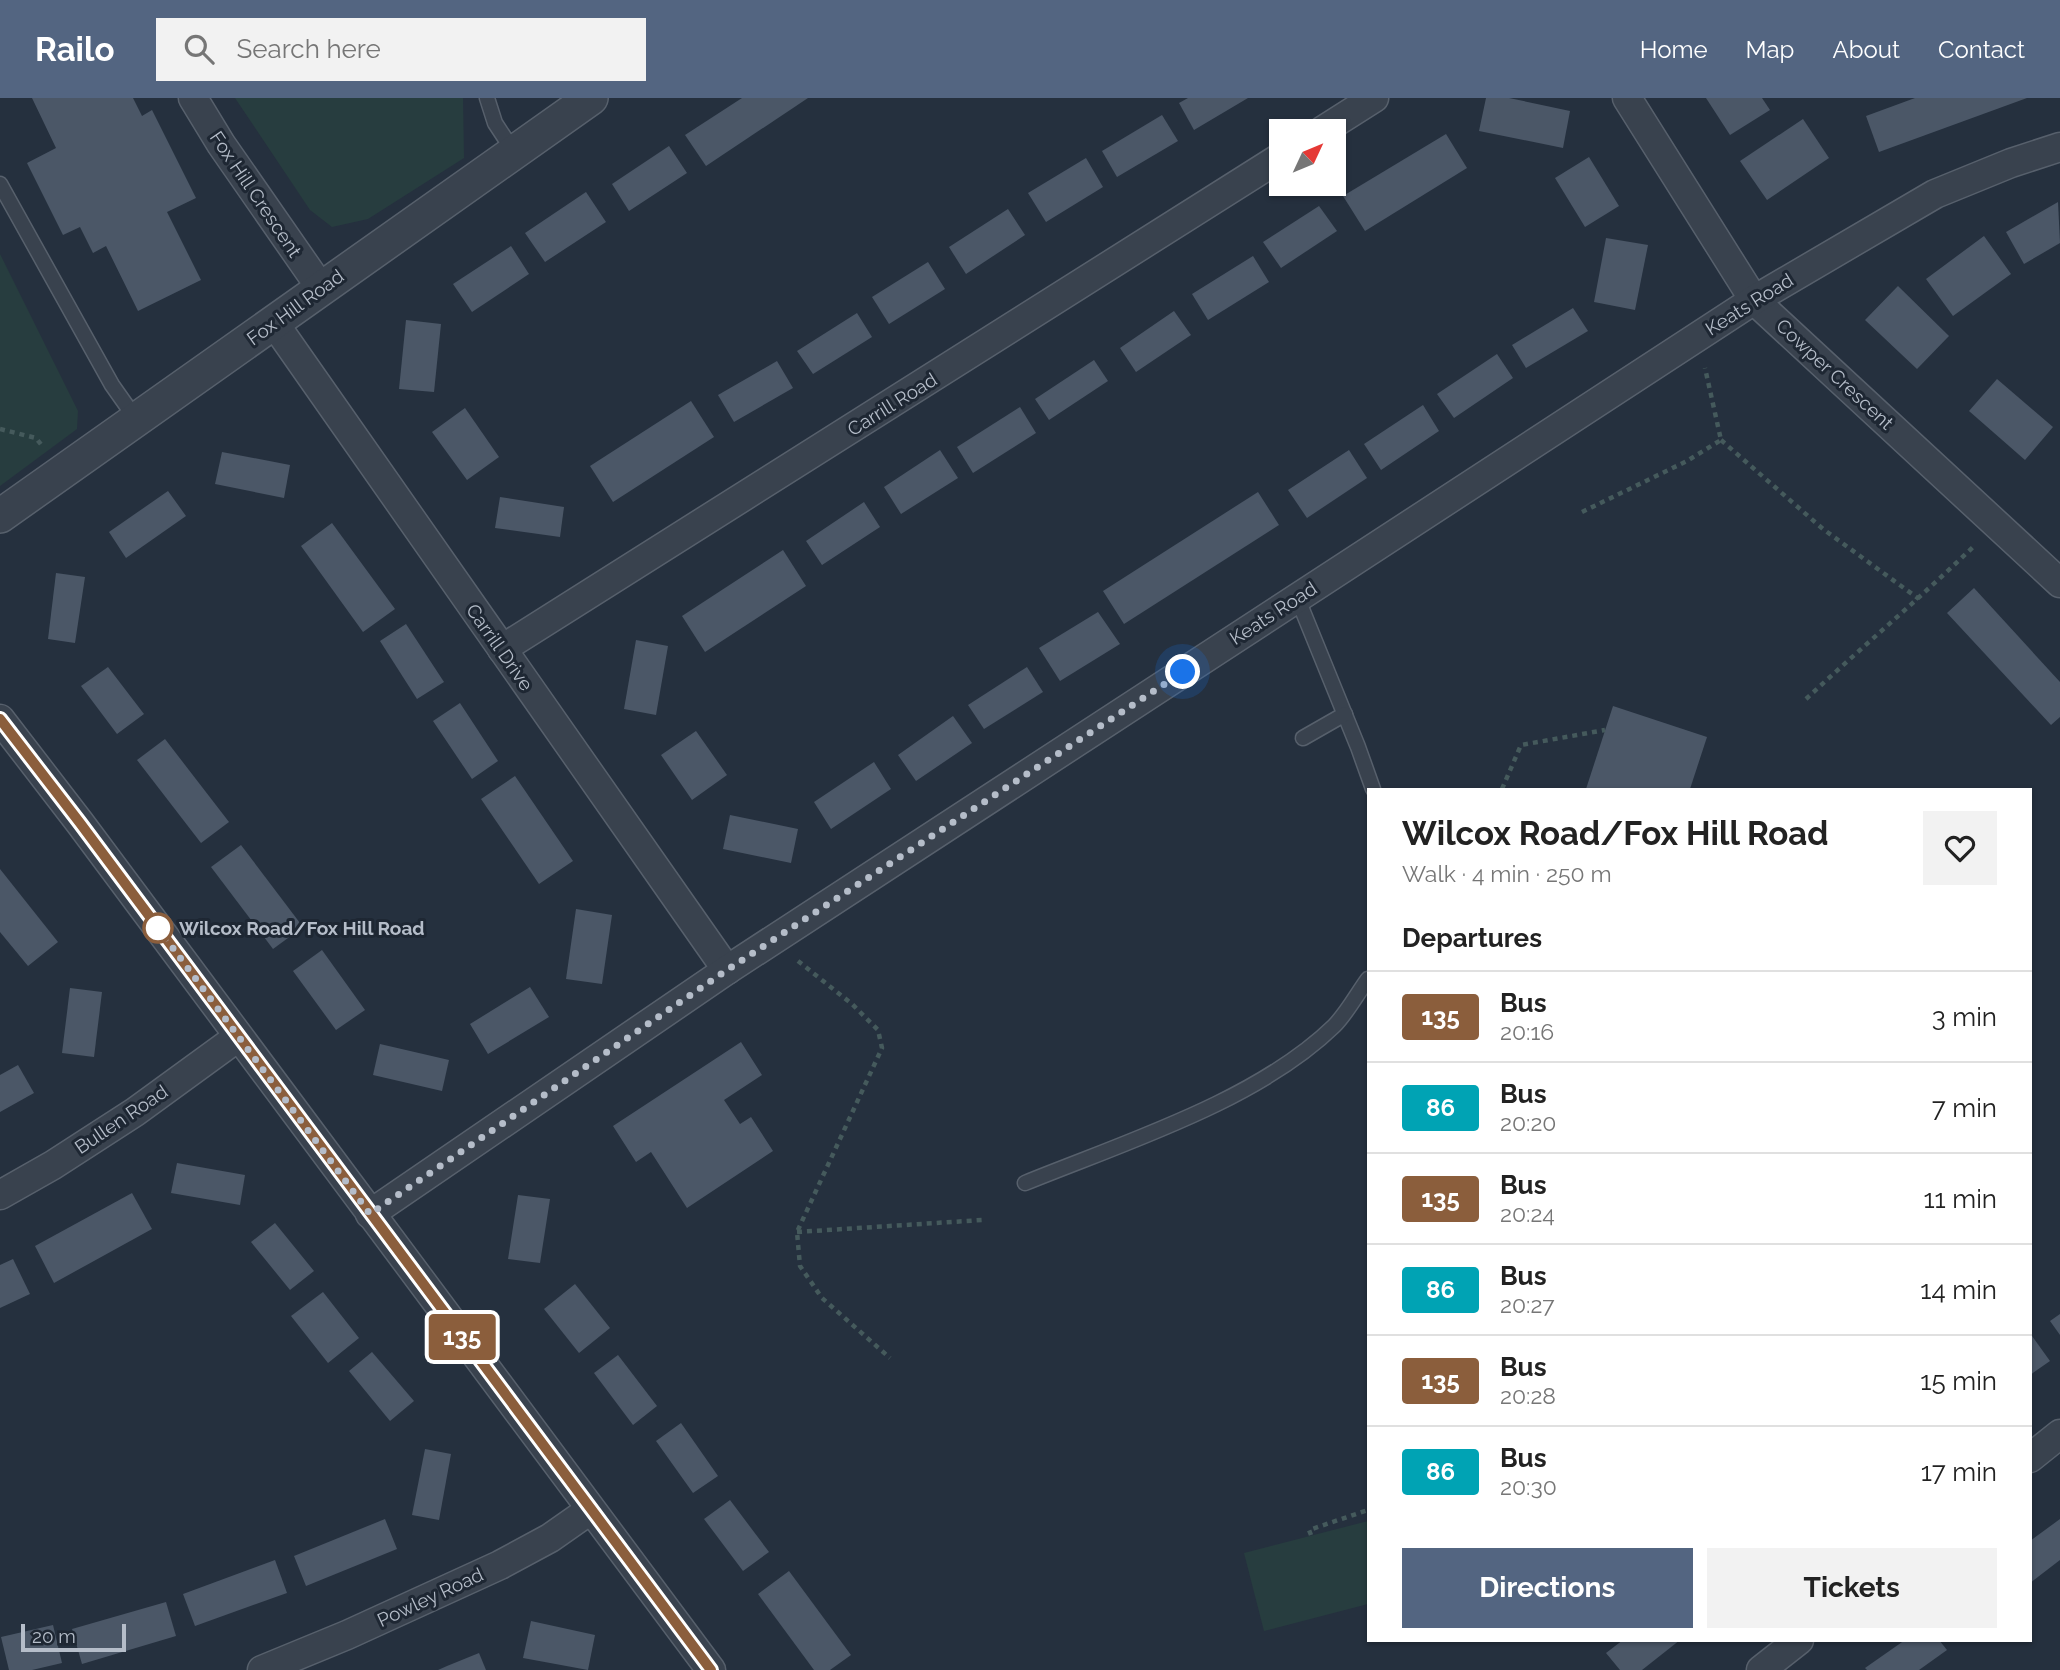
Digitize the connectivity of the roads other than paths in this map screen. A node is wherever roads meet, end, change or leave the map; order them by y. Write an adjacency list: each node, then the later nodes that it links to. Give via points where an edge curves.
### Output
1 (193, 98): 11 (street, Fox Hill Crescent)
2 (487, 98): 8 (lane, via 495,123)
3 (591, 98): 8 (street, Fox Hill Road)
4 (1374, 98): 6 (street)
5 (1627, 98): 12 (street, Cowper Crescent)
6 (1341, 119)
7 (2060, 147): 12 (street, Keats Road, via 1935,194)
8 (514, 152): 11 (street, Fox Hill Road)
9 (1269, 165): 18 (street, Carrill Road)
10 (0, 184): 14 (lane, via 112,385)
11 (321, 288): 13 (street, Fox Hill Road)
12 (1754, 300): 16 (street, Cowper Crescent); 17 (street, Keats Road)
13 (274, 323): 14 (street, Fox Hill Road); 18 (street, Carrill Drive)
14 (136, 419): 15 (street, Fox Hill Road)
15 (0, 516)
16 (2060, 583)
17 (1297, 597): 19 (lane); 23 (street, Keats Road)
18 (502, 649): 23 (street, Carrill Drive)
19 (1345, 714): 21 (lane); 22 (lane)
20 (0, 719): 25 (street)
21 (1303, 738)
22 (1373, 788)
23 (727, 970): 28 (street, Keats Road)
24 (1367, 980): 26 (lane, via 1335,1025 1291,1060 1231,1097)
25 (238, 1037): 27 (street, Bullen Road, via 135,1112); 28 (street)
26 (1025, 1183)
27 (0, 1195)
28 (370, 1214): 31 (street)
29 (2060, 1434): 30 (street)
30 (2032, 1456)
31 (590, 1510): 33 (street, Powley Road, via 500,1565); 34 (street)
32 (1796, 1642): 35 (street)
33 (262, 1670)
34 (711, 1670)
35 (1761, 1670)

